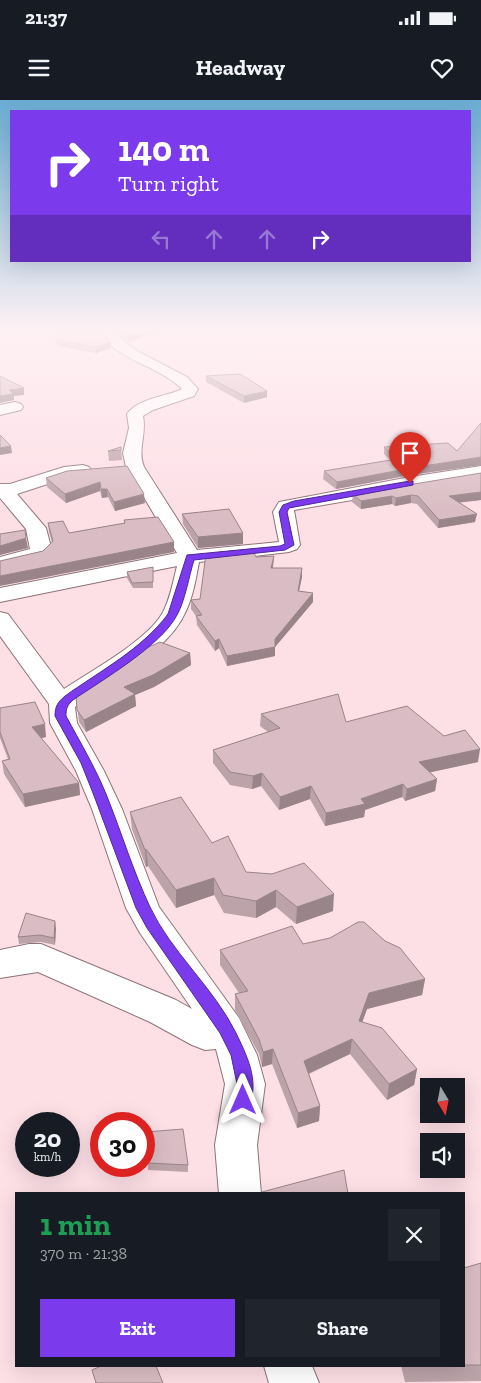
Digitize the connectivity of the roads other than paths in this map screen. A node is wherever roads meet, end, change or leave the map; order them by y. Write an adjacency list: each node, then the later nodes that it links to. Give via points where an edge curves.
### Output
1 (189, 392): 2 (street, via 135,414 138,427 132,456)
2 (115, 468): 4 (street, via 64,474); 5 (street, via 174,528)
3 (481, 472): 5 (street, via 294,503 286,506 283,512 290,545)
4 (2, 491): 6 (street, via 36,528 41,551)
5 (190, 557): 7 (street); 9 (street, via 173,614 166,623 146,642)
6 (0, 563)
7 (0, 595)
8 (0, 619): 9 (street)
9 (62, 704): 11 (street, via 61,716 99,793 143,908)
10 (0, 964): 11 (street, via 41,958 137,999 205,1034)
11 (226, 1029): 12 (street, via 238,1055 245,1084 236,1145)
12 (240, 1192)
13 (288, 1367): 14 (street)
14 (294, 1383)

